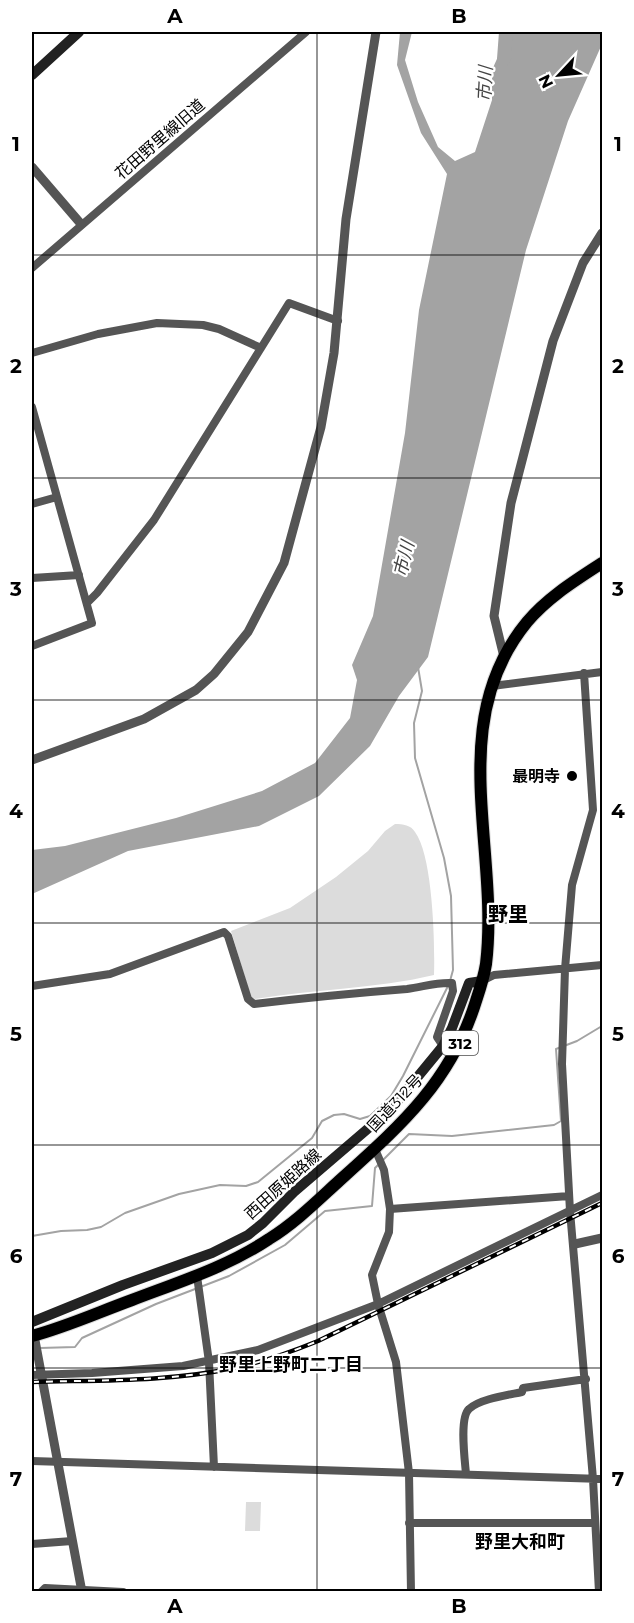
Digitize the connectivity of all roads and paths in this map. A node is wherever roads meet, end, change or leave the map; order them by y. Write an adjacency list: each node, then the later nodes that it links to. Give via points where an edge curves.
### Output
1 (79, 32): 4 (main road)
2 (376, 32): 9 (street, via 346,219)
3 (301, 33): 6 (street, 花田野里線旧道)
4 (32, 75)
5 (32, 167): 6 (street)
6 (81, 224): 8 (street, 花田野里線旧道)
7 (603, 233): 20 (street, via 583,263 553,341 511,503 494,616)
8 (32, 268)
9 (338, 321): 10 (street, via 289,303); 24 (street, via 321,427 284,563 248,632 196,690 144,719)
10 (261, 348): 11 (street, via 203,325 157,323 98,334); 18 (street, via 154,520)
11 (32, 353)
12 (32, 407): 13 (street)
13 (57, 497): 14 (street); 16 (street)
14 (32, 504)
15 (603, 562): 20 (highway, 国道312号 / 312, via 543,605)
16 (79, 575): 17 (street); 18 (street)
17 (32, 578)
18 (87, 603): 19 (street, via 92,623)
19 (32, 646)
20 (504, 657): 23 (highway, 国道312号 / 312)
21 (603, 672): 22 (street)
22 (584, 673): 23 (street); 26 (street, via 593,810 574,874)
23 (492, 686): 27 (highway, 国道312号 / 312, via 480,737 488,923)
24 (32, 760)
25 (603, 965): 26 (street)
26 (565, 969): 27 (street, via 494,975); 32 (street, via 562,1064)
27 (482, 981): 29 (main road, 西田原姫路線, via 469,983); 30 (highway, 国道312号 / 312, via 468,1028 439,1080)
28 (32, 986): 29 (street, via 110,974 224,932 248,999 254,1004 452,983 453,991 437,1037)
29 (443, 1046): 39 (main road, 西田原姫路線, via 392,1108 248,1235 212,1253)
30 (375, 1149): 33 (street, via 384,1170); 37 (highway, 国道312号 / 312, via 284,1229)
31 (603, 1195): 34 (street)
32 (569, 1196): 33 (street); 34 (street)
33 (390, 1209): 38 (street, via 389,1232 372,1275)
34 (570, 1210): 36 (street); 38 (street)
35 (603, 1238): 36 (street)
36 (575, 1244): 43 (street)
37 (197, 1276): 40 (highway, 国道312号 / 312); 41 (street)
38 (378, 1304): 41 (street, via 258,1350); 47 (street, via 396,1362)
39 (32, 1322): 40 (main road)
40 (33, 1335): 42 (street)
41 (208, 1362): 42 (street); 46 (street)
42 (36, 1375): 45 (street)
43 (586, 1379): 48 (street, via 523,1388 522,1392 467,1410); 49 (street)
44 (32, 1461): 45 (street)
45 (56, 1462): 46 (street); 53 (street)
46 (214, 1467): 47 (street)
47 (409, 1473): 48 (street); 51 (street)
48 (466, 1474): 49 (street)
49 (593, 1479): 50 (street); 52 (street)
50 (603, 1479)
51 (409, 1523): 52 (street); 58 (street)
52 (595, 1523): 59 (street)
53 (72, 1541): 54 (street); 55 (street)
54 (32, 1544)
55 (82, 1590): 56 (street, via 45,1588); 57 (street)
56 (41, 1592)
57 (123, 1592)
58 (411, 1592)
59 (599, 1592)

